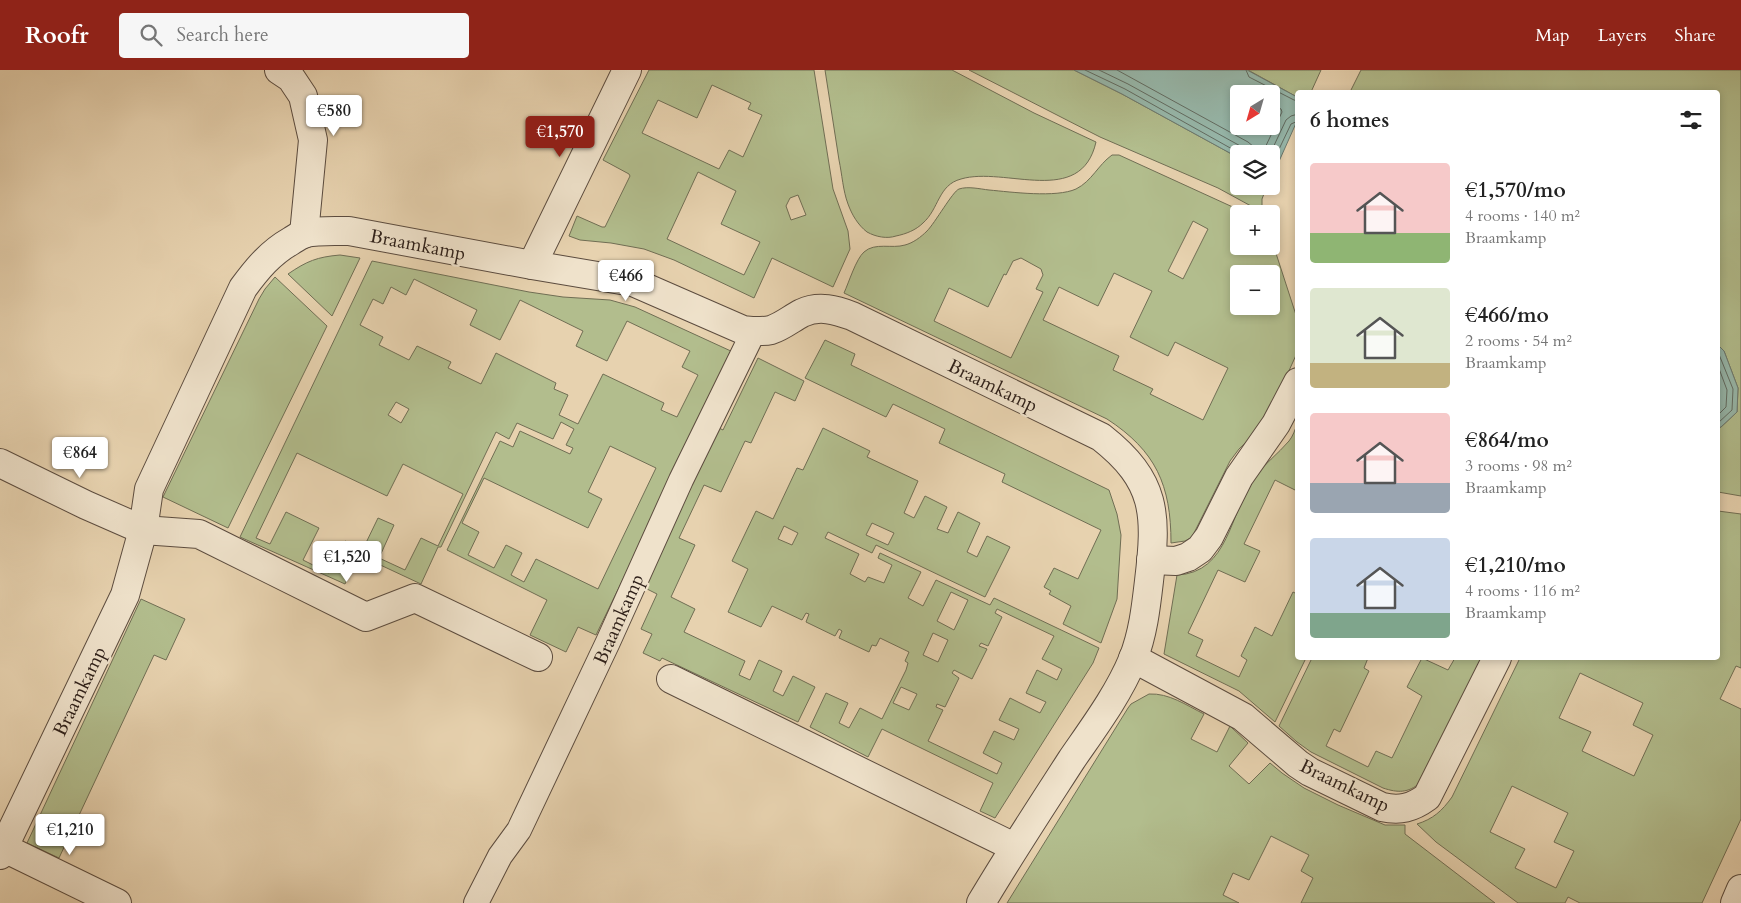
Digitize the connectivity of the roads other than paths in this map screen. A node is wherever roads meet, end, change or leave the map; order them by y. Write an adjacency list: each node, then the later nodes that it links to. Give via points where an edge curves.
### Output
1 (279, 70): 3 (street, via 291,78 303,96 313,140)
2 (627, 70): 4 (street)
3 (304, 234): 4 (street, Braamkamp, via 349,231); 8 (street, Braamkamp, via 269,256 243,288 149,489)
4 (532, 265): 5 (street, Braamkamp, via 633,282 744,330)
5 (754, 331): 9 (street, Braamkamp, via 781,326 817,308 835,310 1101,437 1120,452 1136,472 1147,494 1153,518); 18 (street, Braamkamp, via 681,480 519,830 498,860)
6 (1295, 388): 9 (street, via 1276,424 1239,477 1200,549 1176,560)
7 (0, 463): 8 (street)
8 (142, 530): 10 (street, via 199,534 366,617 415,598); 15 (street, Braamkamp, via 124,595)
9 (1151, 560): 11 (street, Braamkamp, via 1145,614)
10 (538, 657)
11 (1133, 658): 12 (street, Braamkamp, via 1243,717 1310,772 1394,810 1417,805 1427,797); 14 (street, Braamkamp, via 1115,694)
12 (1496, 660)
13 (671, 679): 14 (street)
14 (1014, 847): 19 (street, Braamkamp)
15 (2, 851): 17 (street, Braamkamp)
16 (1741, 889): 20 (street)
17 (117, 903)
18 (476, 903)
19 (981, 903)
20 (1736, 903)

